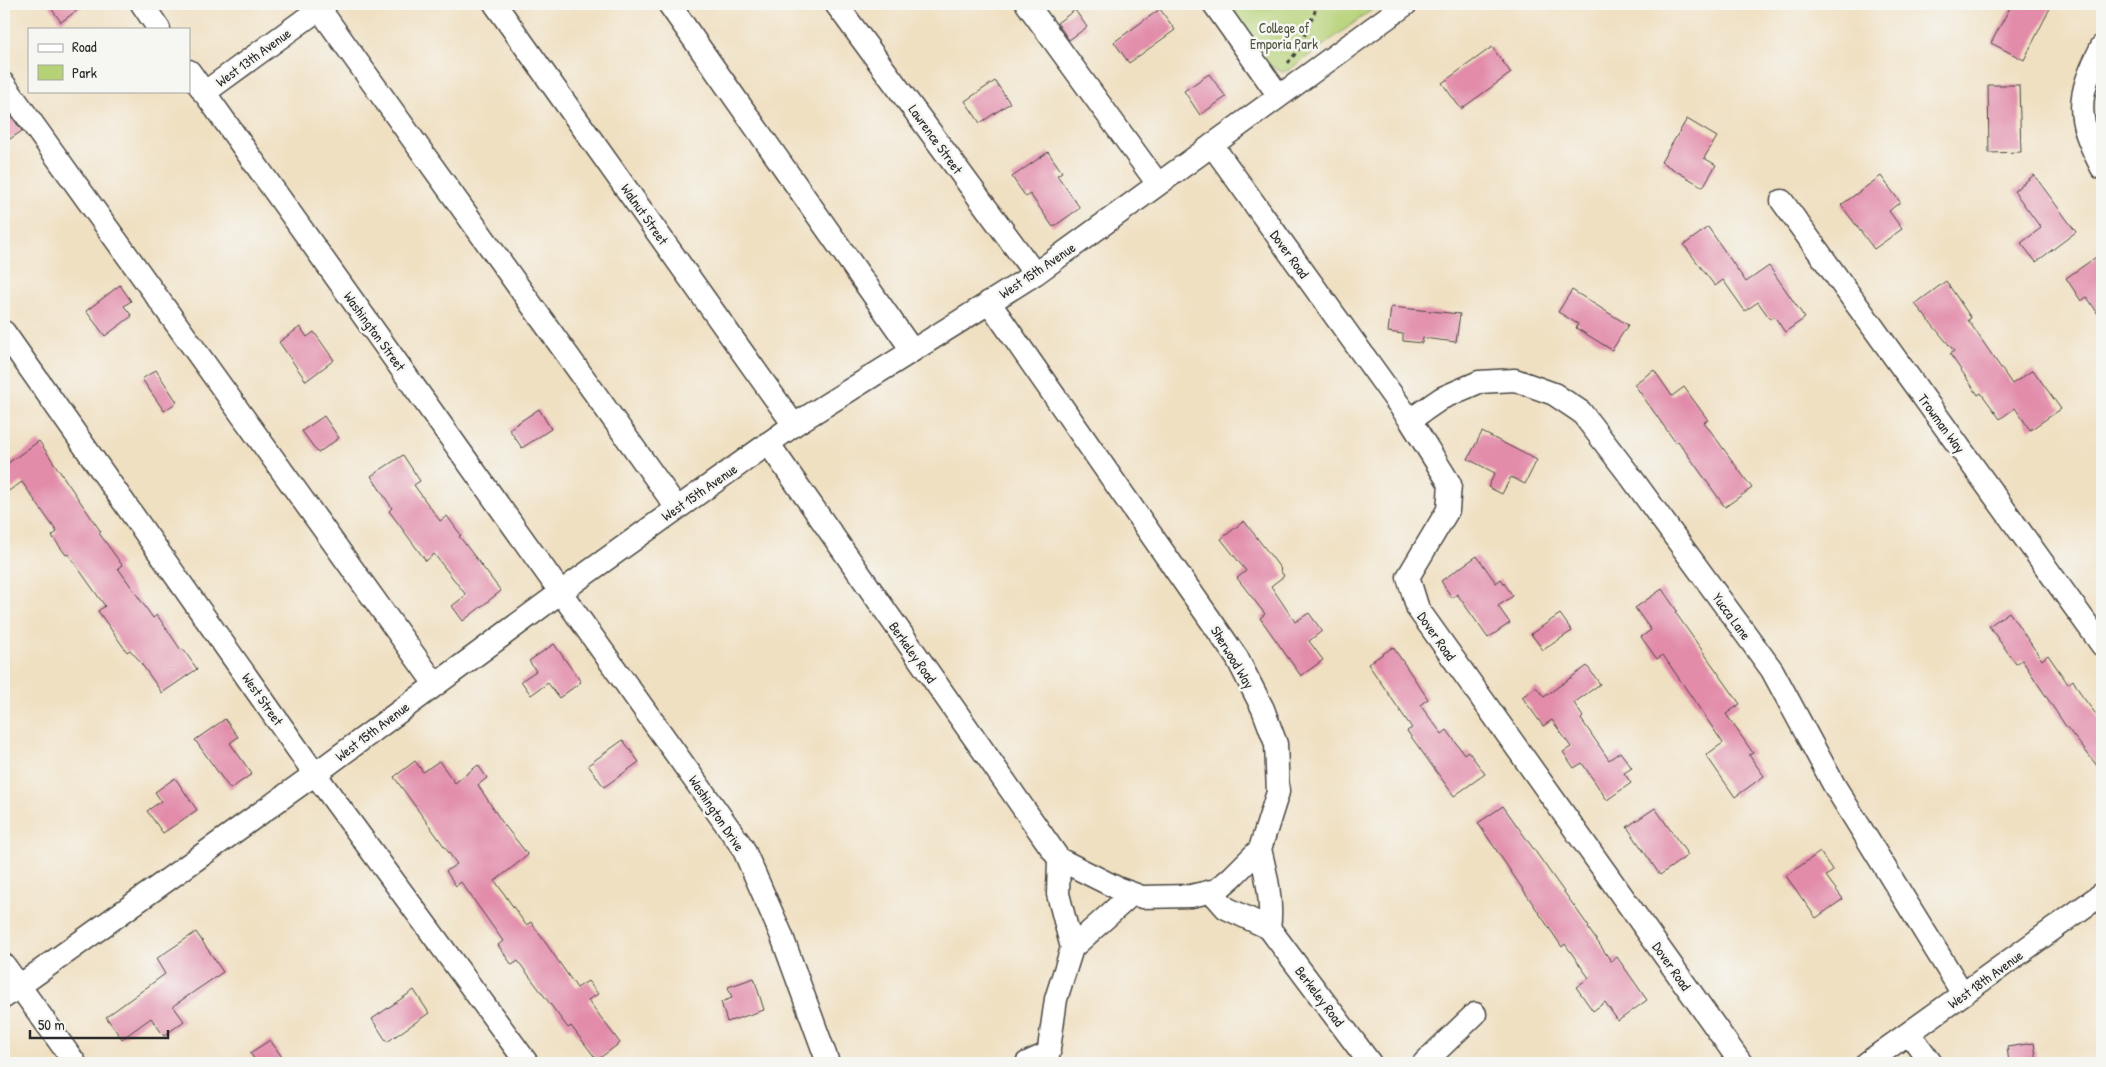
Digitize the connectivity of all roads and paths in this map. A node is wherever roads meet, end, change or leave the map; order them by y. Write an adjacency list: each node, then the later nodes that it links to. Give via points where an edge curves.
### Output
1 (142, 4): 10 (street)
2 (496, 4): 26 (street, Walnut Street)
3 (669, 4): 24 (street)
4 (836, 4): 21 (street, Lawrence Street)
5 (1027, 4): 19 (street)
6 (1214, 4): 16 (street)
7 (1318, 4): 12 (path, via 1299,49)
8 (1406, 4): 16 (street, West 15th Avenue)
9 (320, 5): 15 (street, West 13th Avenue); 28 (street)
10 (158, 28)
11 (2102, 46): 18 (street, via 2087,77 2080,107 2090,144)
12 (1284, 70)
13 (190, 72): 15 (street, Washington Street)
14 (4, 84): 31 (street)
15 (204, 93): 29 (street, Washington Street)
16 (1279, 96): 17 (street, West 15th Avenue)
17 (1212, 145): 19 (street, West 15th Avenue); 25 (street, Dover Road)
18 (2102, 168)
19 (1158, 184): 21 (street, West 15th Avenue)
20 (1782, 201): 30 (street, Trowman Way)
21 (1035, 274): 22 (street, West 15th Avenue)
22 (989, 302): 24 (street, West 15th Avenue); 33 (street, Sherwood Way, via 1237,658 1263,709 1276,744 1278,792)
23 (4, 332): 32 (street, West Street)
24 (912, 350): 26 (street, West 15th Avenue)
25 (1410, 420): 42 (street, Yucca Lane, via 1442,398 1479,382 1515,380 1554,394 1581,412 1772,670 1834,785); 52 (street, Dover Road, via 1450,484 1448,510 1408,577 1418,609)
26 (794, 425): 27 (street, West 15th Avenue)
27 (768, 443): 28 (street, West 15th Avenue); 34 (street, Berkeley Road)
28 (676, 508): 29 (street, West 15th Avenue)
29 (561, 591): 31 (street, West 15th Avenue); 46 (street, Washington Drive, via 743,848 781,934)
30 (2102, 645)
31 (434, 684): 32 (street, West 15th Avenue)
32 (316, 774): 41 (street, West 15th Avenue); 48 (street, West Street)
33 (1260, 849): 35 (street, Sherwood Way, via 1232,878 1217,890); 38 (street, via 1269,896)
34 (1059, 859): 36 (street, Sherwood Way); 39 (street, via 1058,894)
35 (1210, 891): 36 (street, Sherwood Way, via 1191,896 1142,897); 38 (street, Berkeley Road, via 1226,908)
36 (1132, 894): 39 (street)
37 (2102, 894): 42 (street, West 18th Avenue)
38 (1269, 928): 50 (street, Berkeley Road)
39 (1072, 948): 45 (street, via 1056,998)
40 (4, 964): 41 (street)
41 (12, 992): 47 (street)
42 (1963, 994): 44 (street, West 18th Avenue)
43 (1475, 1014): 51 (street)
44 (1909, 1033): 53 (street, West 18th Avenue); 54 (street)
45 (1048, 1058): 49 (street)
46 (829, 1062)
47 (75, 1063)
48 (527, 1063)
49 (1026, 1063)
50 (1370, 1063)
51 (1424, 1063)
52 (1741, 1063)
53 (1867, 1063)
54 (1931, 1063)

